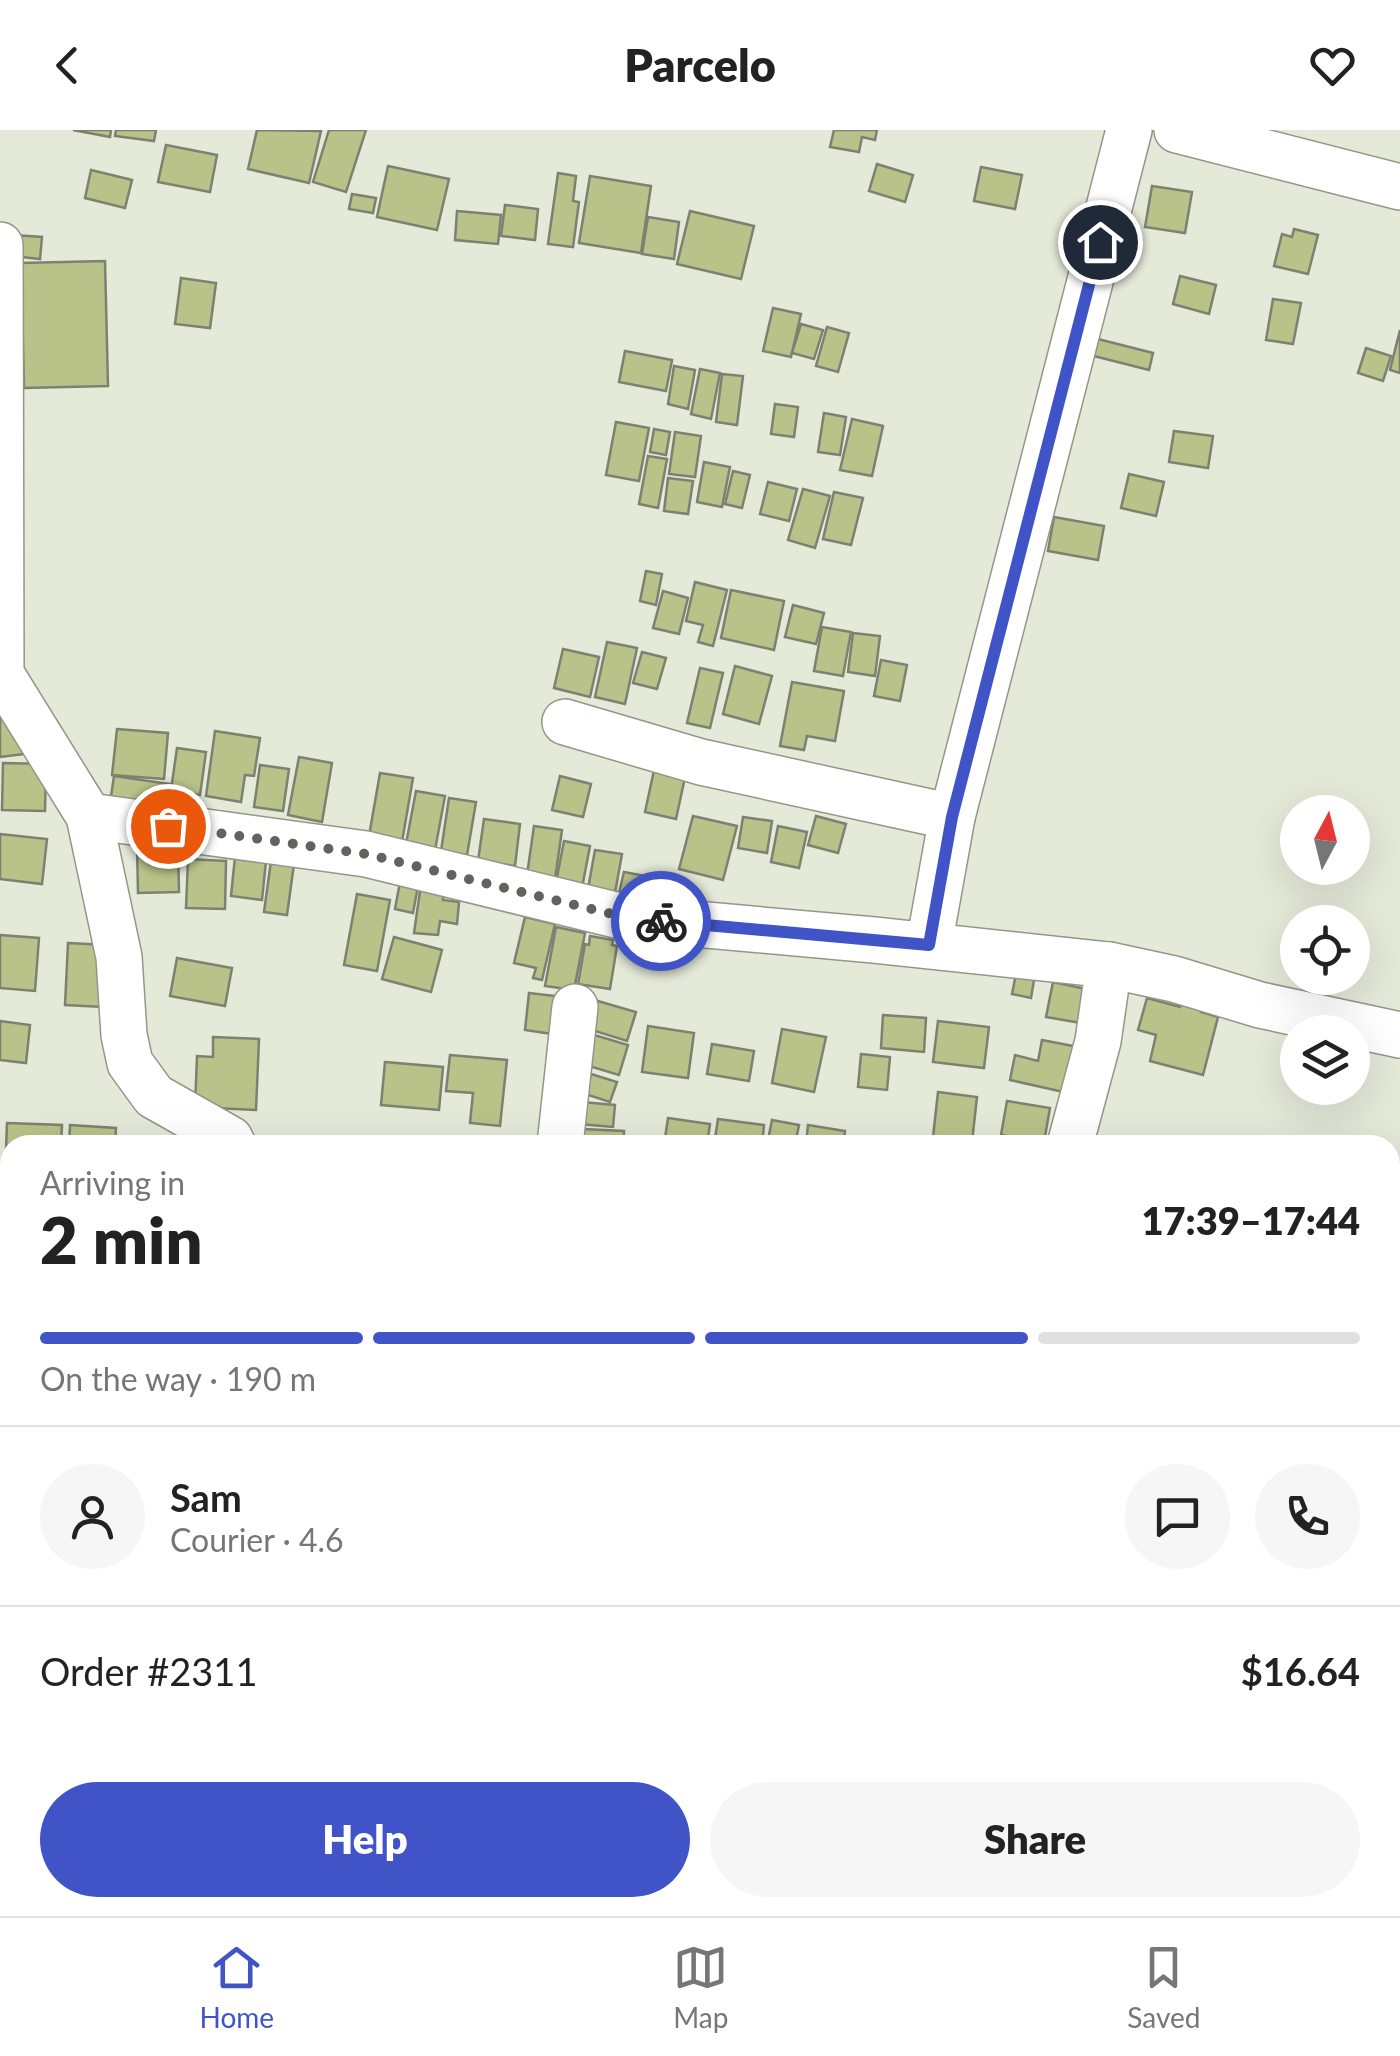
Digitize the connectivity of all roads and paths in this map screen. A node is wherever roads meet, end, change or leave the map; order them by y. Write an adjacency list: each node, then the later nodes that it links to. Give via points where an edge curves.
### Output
1 (1129, 130): 8 (street)
2 (1177, 130): 3 (street)
3 (1400, 187)
4 (0, 244): 5 (street)
5 (1, 674): 7 (street)
6 (565, 722): 8 (street, via 700,762)
7 (89, 816): 9 (street, via 366,854 628,918); 13 (street, via 119,956 130,1063 154,1096)
8 (952, 817): 9 (street)
9 (929, 945): 10 (street)
10 (1108, 965): 12 (street); 15 (street, via 1098,1041)
11 (575, 1007): 14 (street)
12 (1400, 1035)
13 (225, 1135)
14 (561, 1135)
15 (1073, 1135)

